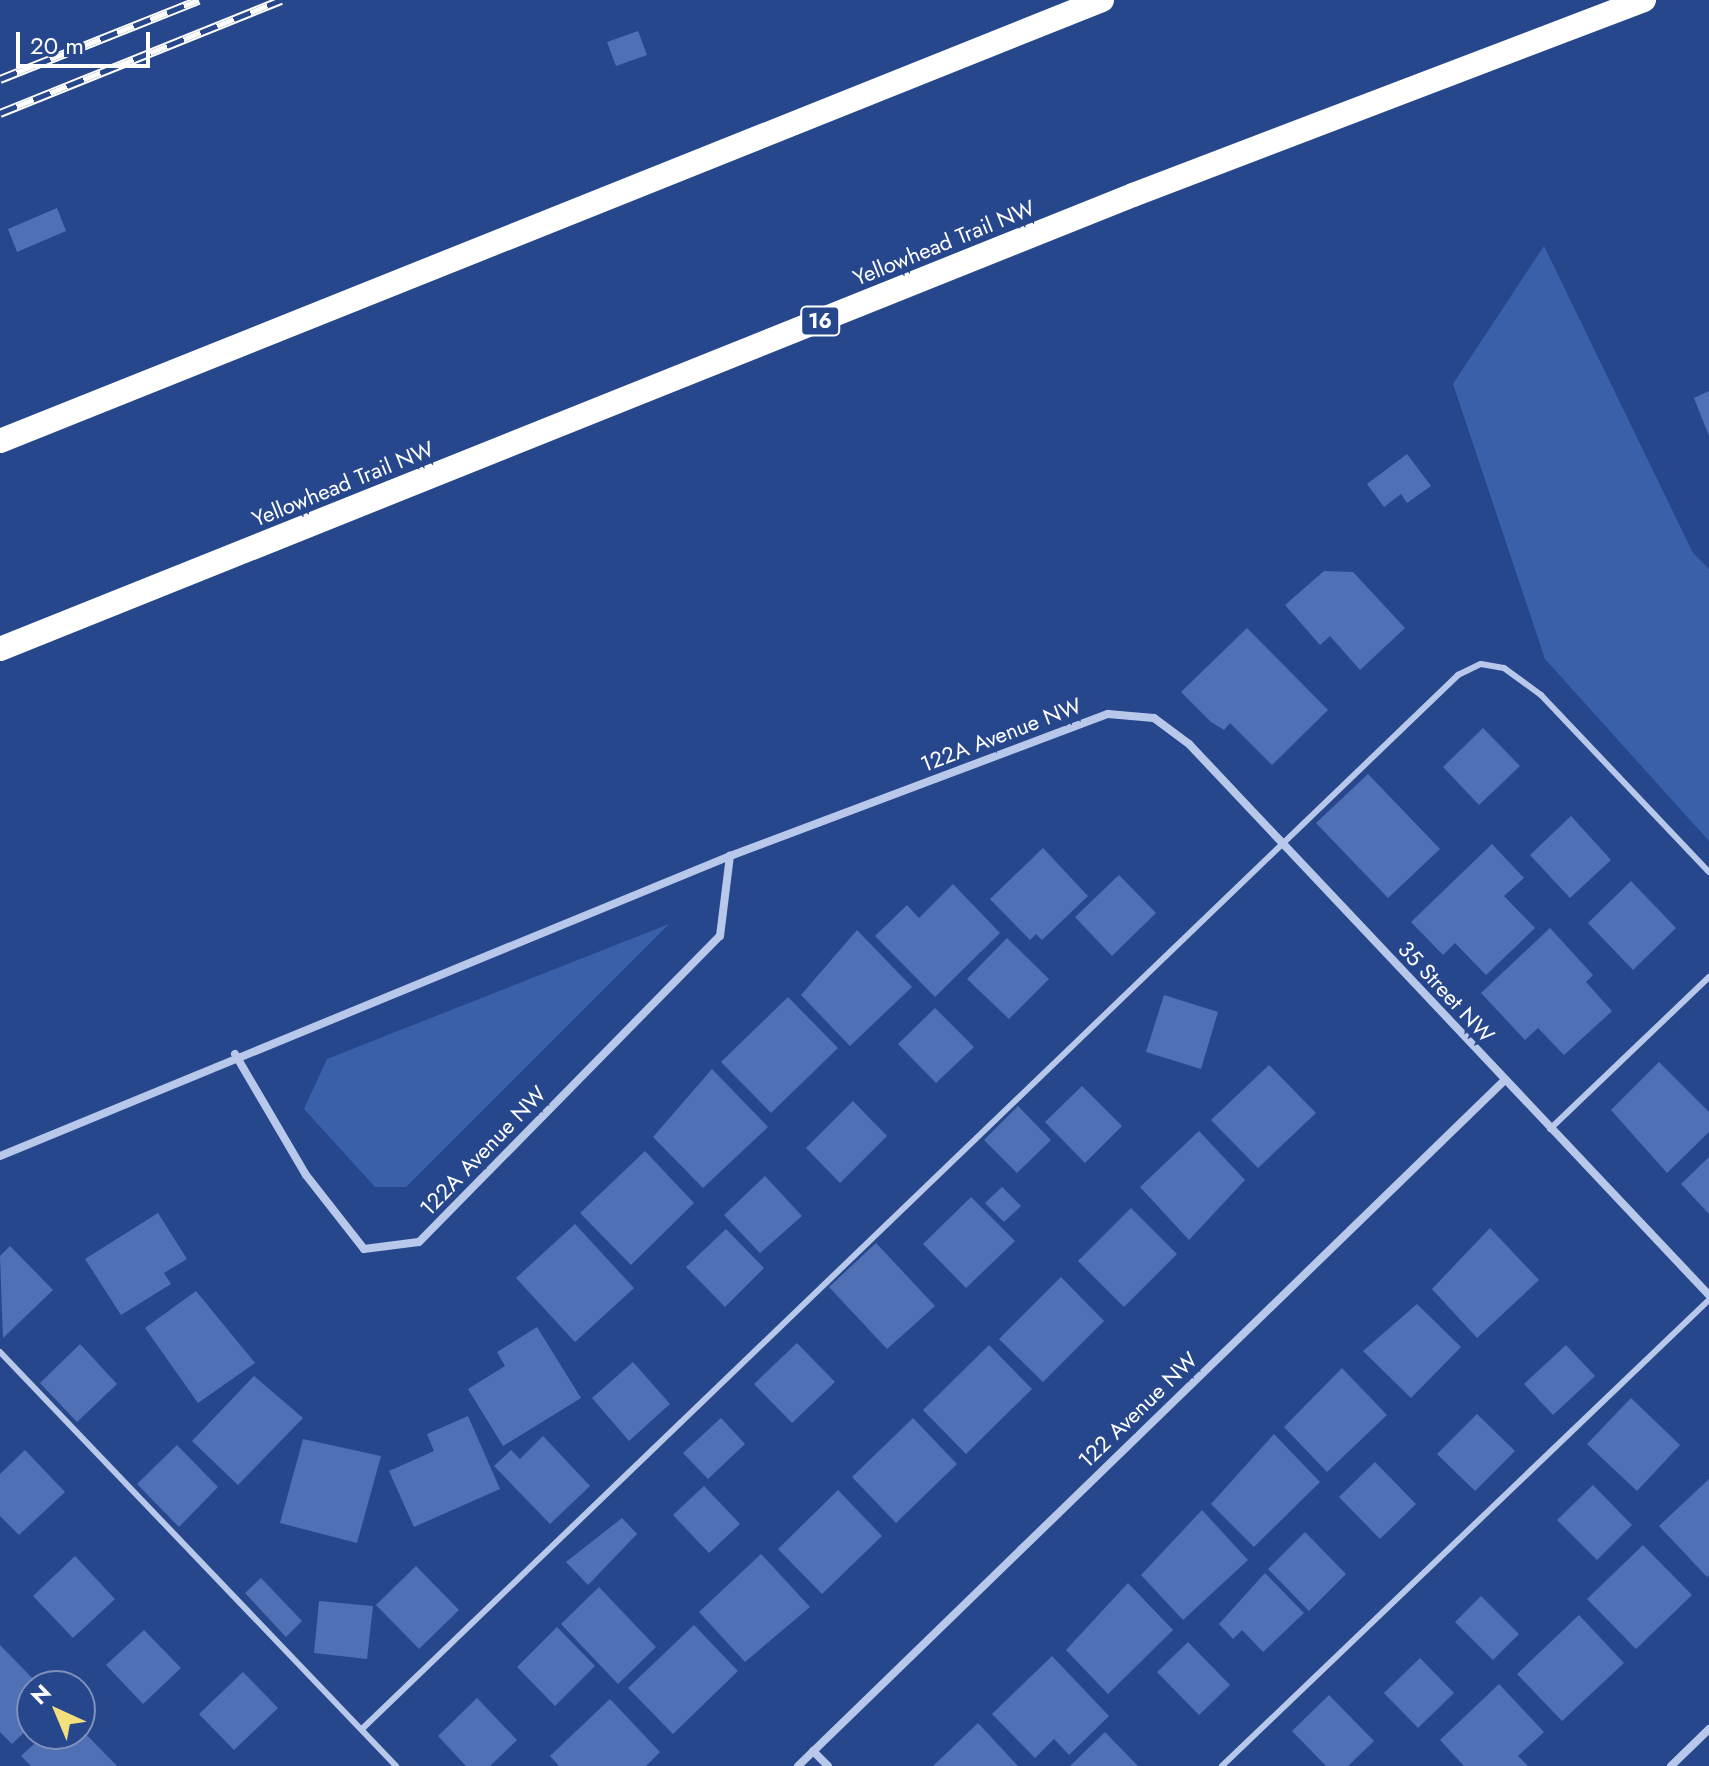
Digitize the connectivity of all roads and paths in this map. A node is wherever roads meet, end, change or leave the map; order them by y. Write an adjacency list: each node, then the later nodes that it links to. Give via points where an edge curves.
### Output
1 (1102, 0): 3 (highway)
2 (1644, 0): 4 (highway, Yellowhead Trail NW / 16, via 1133,195)
3 (0, 441)
4 (0, 649)
5 (1154, 718): 6 (street, 35 Street NW, via 1189,744); 7 (street, 122A Avenue NW, via 1108,714)
6 (1280, 842): 8 (lane, via 1458,675 1481,664 1504,668 1541,695); 11 (street, 35 Street NW); 16 (lane)
7 (730, 856): 10 (street, 122A Avenue NW); 10 (street, 122A Avenue NW, via 720,936 419,1242 364,1249 306,1175)
8 (1709, 872)
9 (1709, 977): 12 (lane)
10 (235, 1054): 13 (street, 122A Avenue NW)
11 (1504, 1081): 12 (street, 35 Street NW); 18 (street, 122 Avenue NW)
12 (1548, 1130): 14 (street, 35 Street NW)
13 (0, 1156)
14 (1709, 1297): 22 (lane)
15 (0, 1352): 16 (lane)
16 (362, 1729): 19 (lane)
17 (1709, 1729): 23 (street)
18 (813, 1751): 20 (street, 122 Avenue NW); 21 (street)
19 (396, 1766)
20 (798, 1766)
21 (828, 1766)
22 (1222, 1766)
23 (1671, 1766)

